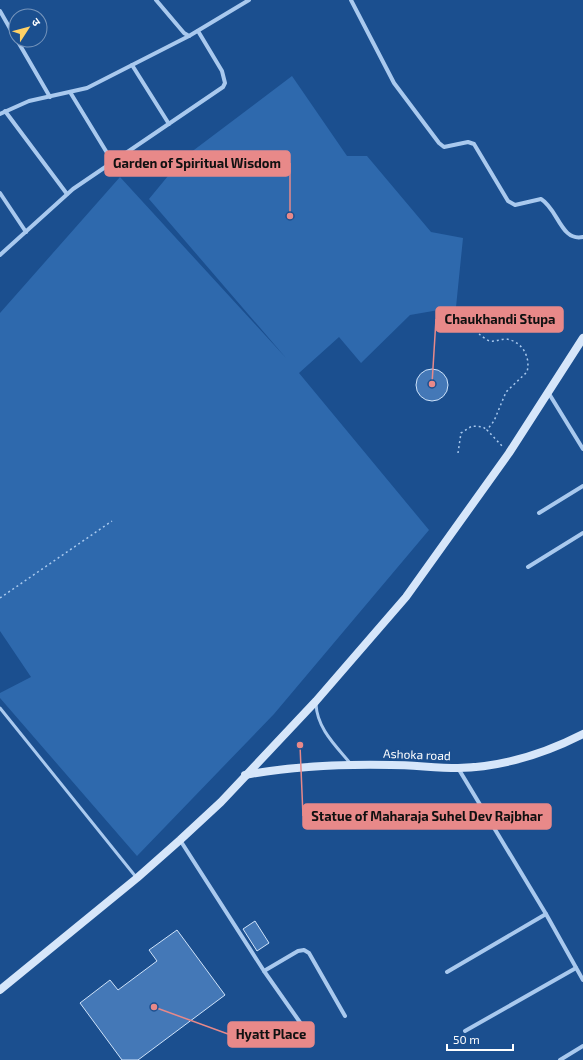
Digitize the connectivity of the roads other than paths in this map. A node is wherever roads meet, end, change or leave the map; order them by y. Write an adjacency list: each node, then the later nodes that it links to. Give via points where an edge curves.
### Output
1 (156, 0): 7 (street)
2 (249, 0): 6 (street)
3 (351, 0): 19 (street, via 394,83 439,143 444,147 468,142 474,144 508,201 515,205 541,200 548,204 570,236 576,239)
4 (0, 11): 5 (street)
5 (8, 25)
6 (198, 31): 7 (street); 14 (street, via 222,71 225,83)
7 (189, 36): 9 (street)
8 (21, 48): 11 (street)
9 (132, 65): 10 (street, via 87,88); 14 (street)
10 (70, 92): 11 (street); 15 (street)
11 (50, 97): 12 (street, via 29,101)
12 (5, 111): 13 (street); 17 (street)
13 (0, 114)
14 (169, 124): 15 (street)
15 (112, 161): 17 (street)
16 (0, 193): 18 (street)
17 (67, 194): 18 (street)
18 (26, 232): 20 (street)
19 (583, 237)
20 (0, 255)
21 (583, 338): 22 (street)
22 (548, 391): 23 (street); 28 (street, via 509,453 406,596)
23 (583, 449)
24 (583, 486): 25 (street)
25 (539, 512)
26 (583, 533): 27 (street)
27 (528, 567)
28 (316, 701): 31 (lane, via 317,716 324,729); 33 (street)
29 (0, 708): 35 (lane)
30 (583, 734): 32 (street, Ashoka road, via 535,754 490,765)
31 (351, 765): 32 (street, Ashoka road); 33 (street, Ashoka road, via 277,769)
32 (458, 768): 36 (street)
33 (245, 775): 34 (street, via 221,802)
34 (180, 840): 35 (street); 38 (street)
35 (137, 878): 41 (street)
36 (546, 914): 37 (street); 39 (street)
37 (576, 968): 40 (street); 44 (street)
38 (264, 971): 42 (street, via 304,950 309,953); 43 (street)
39 (447, 972)
40 (583, 980)
41 (0, 990)
42 (345, 1016)
43 (304, 1028)
44 (465, 1031)
45 (583, 1046): 46 (street)
46 (560, 1060)

